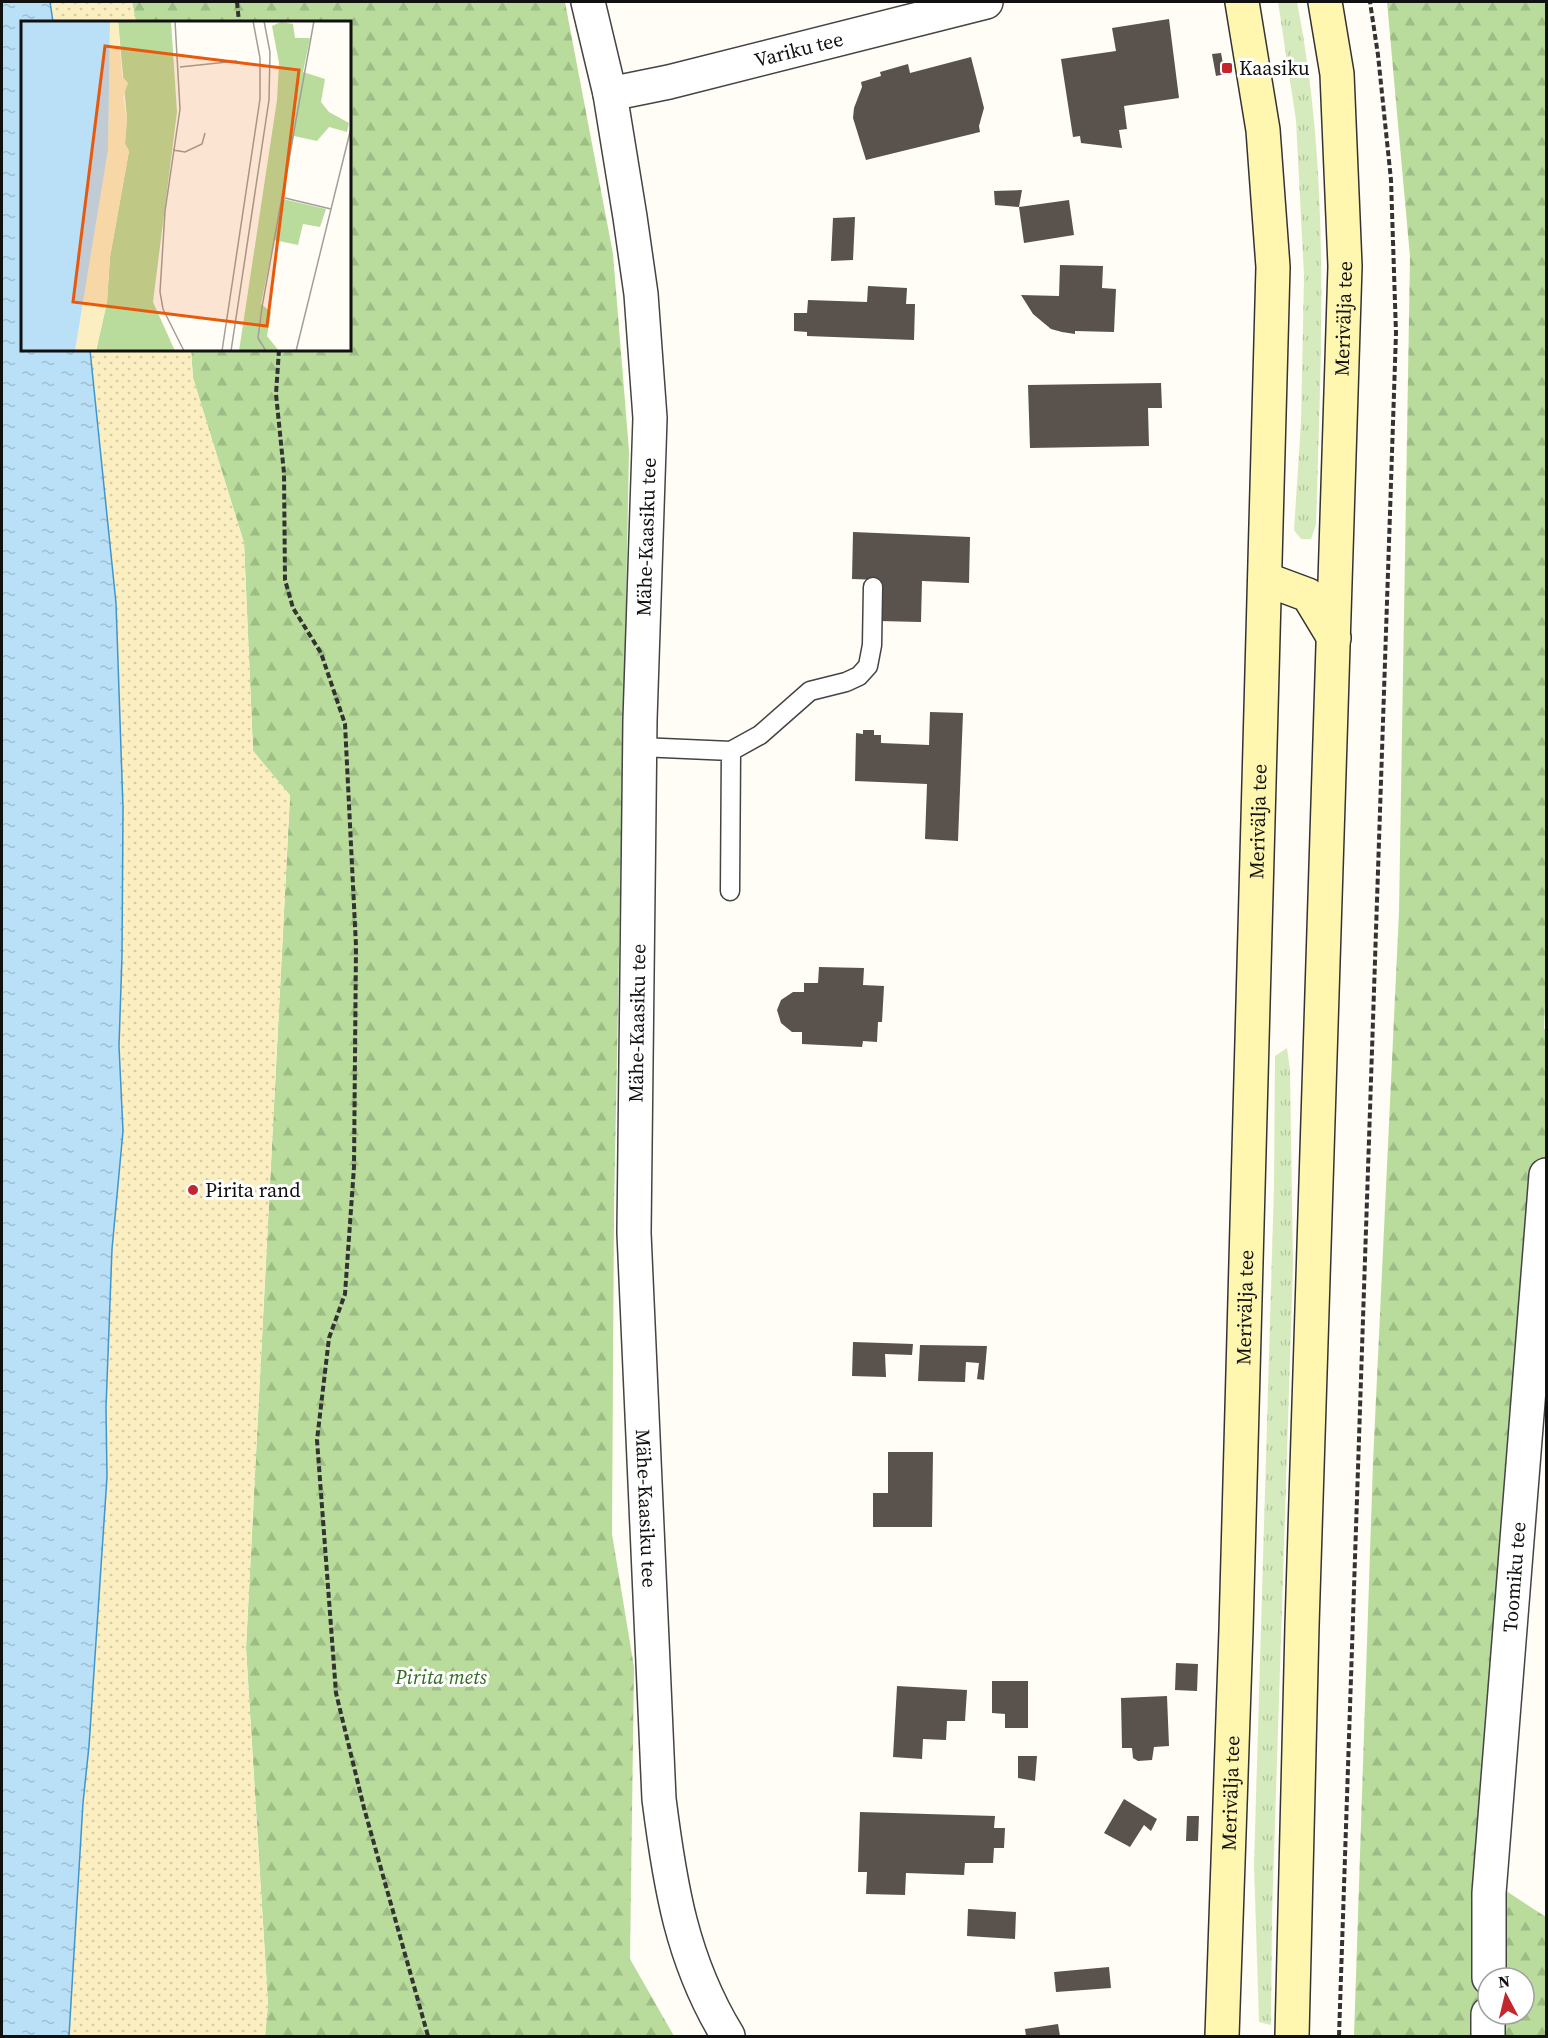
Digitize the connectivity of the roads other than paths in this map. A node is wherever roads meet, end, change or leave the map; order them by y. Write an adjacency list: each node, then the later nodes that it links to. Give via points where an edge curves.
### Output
1 (588, 2): 5 (street, Mähe-Kaasiku tee)
2 (986, 2): 5 (street, Variku tee)
3 (1242, 2): 6 (main road, Merivälja tee, via 1263,130 1273,267)
4 (1325, 2): 8 (main road, Merivälja tee, via 1337,74 1345,266)
5 (610, 94): 9 (street, Mähe-Kaasiku tee, via 641,294 650,418)
6 (1265, 579): 8 (main road, via 1308,595); 15 (main road, Merivälja tee)
7 (873, 587): 10 (lane, via 872,645 864,671 846,682 810,691 760,735)
8 (1334, 638): 16 (main road, Merivälja tee)
9 (640, 747): 10 (lane); 14 (street, Mähe-Kaasiku tee, via 634,1233 659,1800 668,1876 683,1936 712,2010)
10 (731, 751): 11 (lane)
11 (730, 891)
12 (1546, 1175): 13 (street, Toomiku tee, via 1489,1893)
13 (1488, 1966)
14 (728, 2037)
15 (1222, 2037)
16 (1292, 2037)

